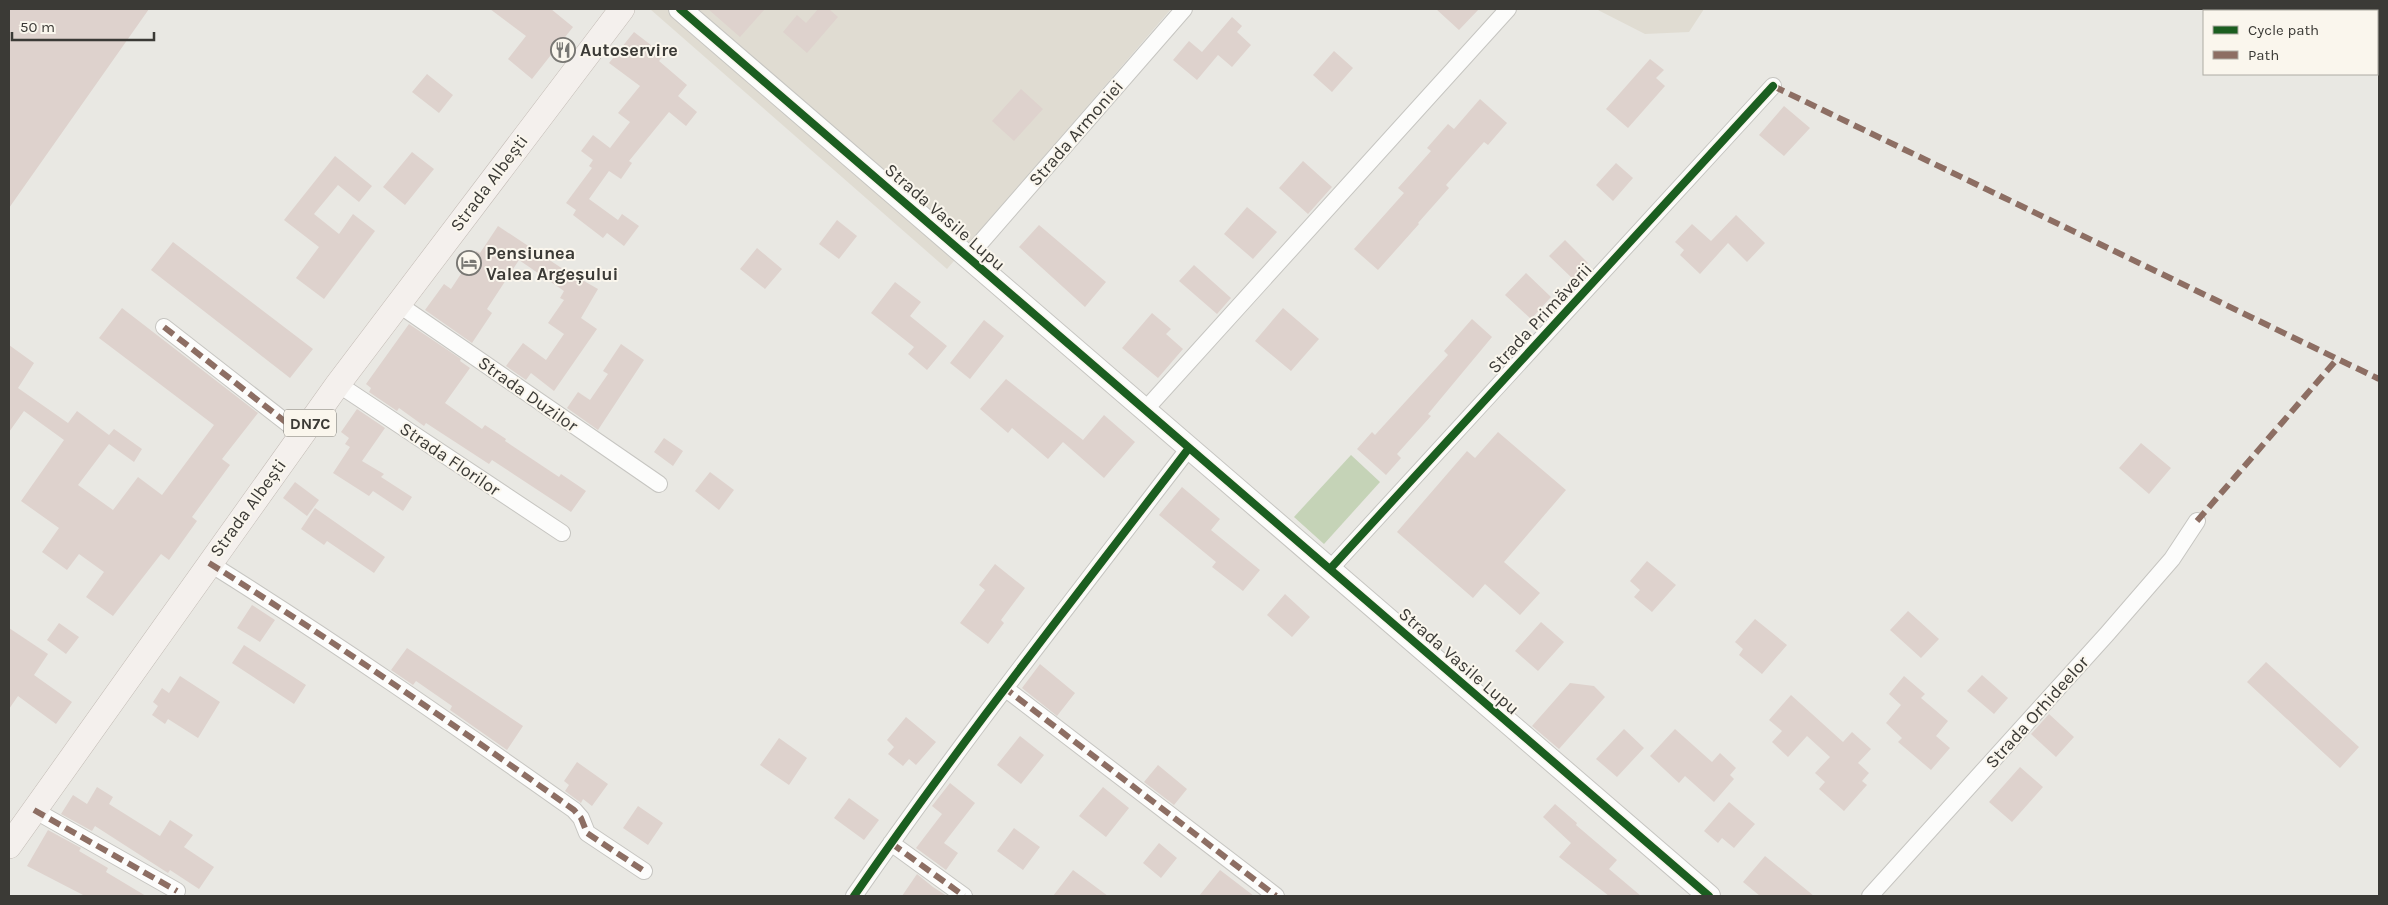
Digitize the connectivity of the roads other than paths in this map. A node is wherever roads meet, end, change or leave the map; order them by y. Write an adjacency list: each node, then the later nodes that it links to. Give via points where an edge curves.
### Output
1 (622, 9): 7 (main road, Strada Albești / DN7C)
2 (680, 9): 6 (main road, Strada Vasile Lupu)
3 (1184, 9): 6 (street, Strada Armoniei)
4 (1508, 9): 10 (street)
5 (1773, 86): 17 (street, Strada Primăverii)
6 (968, 258): 10 (main road, Strada Vasile Lupu)
7 (398, 304): 9 (main road, Strada Albești / DN7C); 13 (street, Strada Duzilor)
8 (164, 327): 11 (street)
9 (338, 384): 11 (main road, Strada Albești / DN7C); 15 (street, Strada Florilor)
10 (1145, 410): 12 (main road, Strada Vasile Lupu)
11 (302, 434): 16 (main road, Strada Albești / DN7C)
12 (1189, 448): 17 (main road, Strada Vasile Lupu); 18 (street)
13 (659, 484)
14 (2196, 521): 28 (street, Strada Orhideelor, via 2172,559 2107,634)
15 (562, 533)
16 (209, 563): 19 (main road, Strada Albești / DN7C); 22 (street, via 363,663 574,810 581,818 586,833)
17 (1330, 569): 27 (main road, Strada Vasile Lupu)
18 (1006, 689): 20 (street); 26 (street)
19 (34, 810): 21 (main road, Strada Albești / DN7C); 23 (street)
20 (891, 843): 24 (street); 25 (street)
21 (9, 846)
22 (644, 872)
23 (177, 891)
24 (854, 896)
25 (964, 896)
26 (1276, 896)
27 (1709, 896)
28 (1870, 896)

